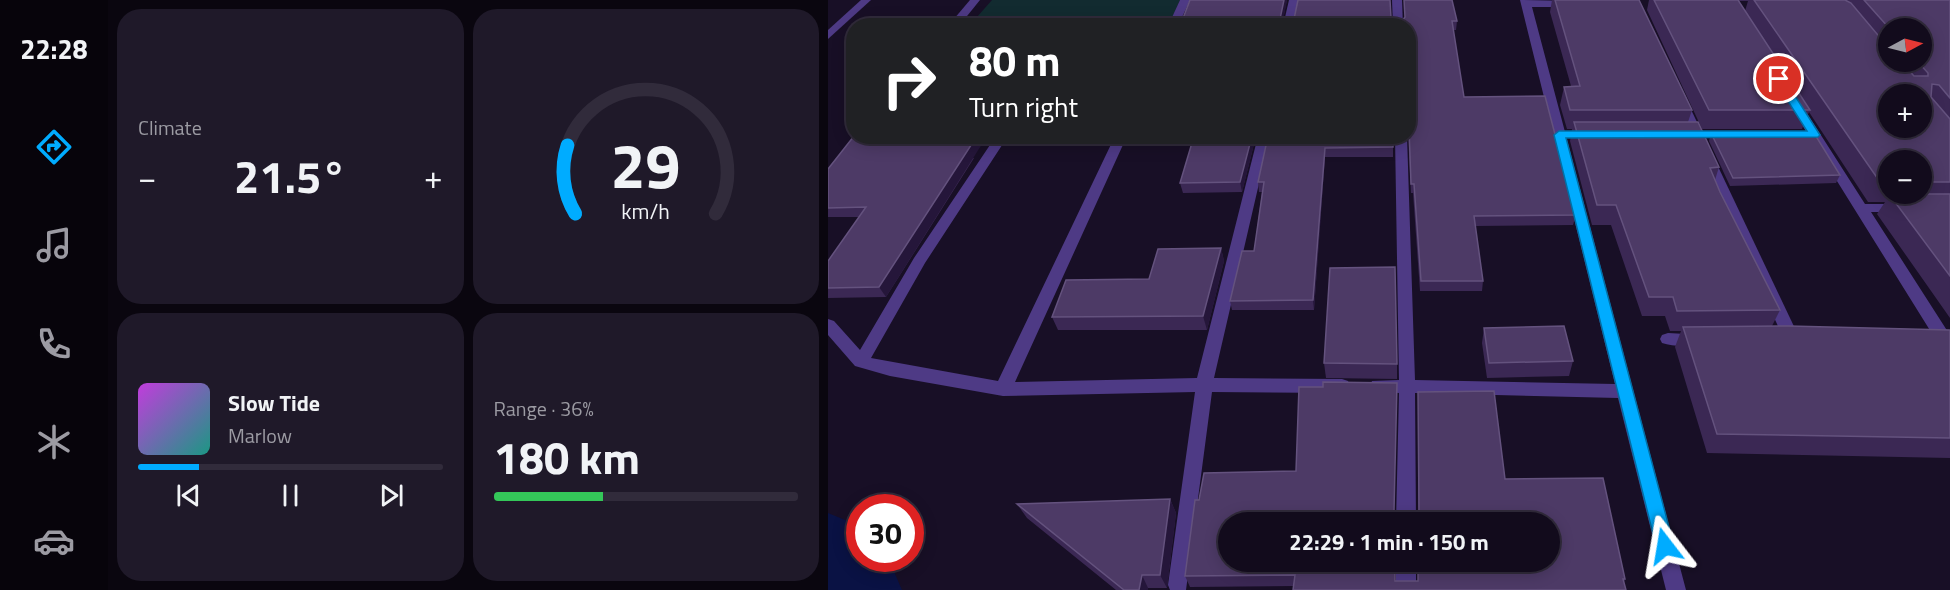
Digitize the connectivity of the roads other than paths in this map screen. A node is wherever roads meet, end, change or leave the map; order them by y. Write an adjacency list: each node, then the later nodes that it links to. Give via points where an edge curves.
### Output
1 (866, 0): 8 (street)
2 (975, 0): 9 (street)
3 (1185, 0): 10 (street)
4 (1294, 0): 11 (street)
5 (1397, 0): 12 (street)
6 (1525, 2): 7 (street); 33 (street, via 1565,135)
7 (1584, 4)
8 (847, 18)
9 (960, 18)
10 (1177, 18)
11 (1290, 18)
12 (1398, 18)
13 (846, 19): 14 (street)
14 (828, 36)
15 (1677, 91): 27 (street, via 1797,337)
16 (1789, 95): 21 (street, via 1808,135)
17 (997, 144): 29 (street, via 919,261)
18 (1117, 144): 32 (street)
19 (1262, 144): 30 (street)
20 (1401, 144): 31 (street)
21 (1860, 208): 22 (street); 25 (street)
22 (1916, 208)
23 (828, 325): 29 (street)
24 (1919, 336): 25 (street)
25 (1946, 336)
26 (1713, 338): 28 (street)
27 (1769, 338)
28 (1668, 339)
29 (861, 362): 32 (street)
30 (1204, 385): 31 (street); 32 (street); 36 (street)
31 (1407, 387): 33 (street); 34 (street)
32 (1003, 388)
33 (1624, 391): 38 (street)
34 (1406, 512)
35 (1406, 572): 37 (street)
36 (1178, 585)
37 (1406, 590)
38 (1676, 590)

